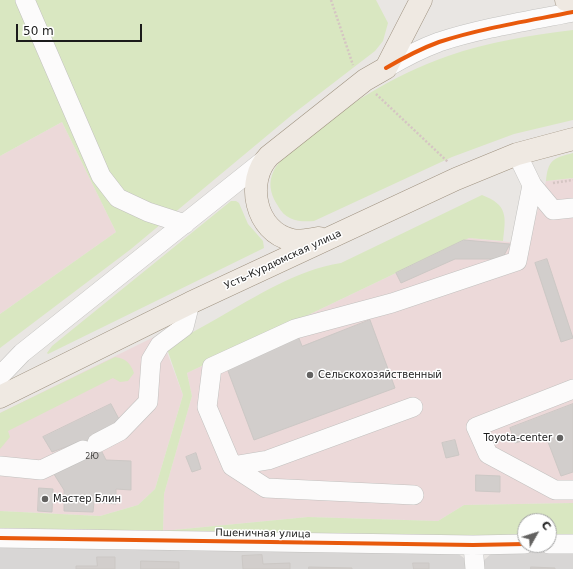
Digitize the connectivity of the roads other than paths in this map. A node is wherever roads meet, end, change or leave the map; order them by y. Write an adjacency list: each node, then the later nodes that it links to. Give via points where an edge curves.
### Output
1 (25, 0): 12 (street, via 101,176 118,198 148,212)
2 (422, 0): 6 (main road)
3 (566, 0): 4 (main road)
4 (573, 1)
5 (573, 12): 6 (street, via 438,42)
6 (386, 68): 9 (main road, via 365,80)
7 (573, 139): 8 (main road, Усть-Курдюмская улица)
8 (517, 154): 10 (street); 13 (main road, Усть-Курдюмская улица, via 456,179)
9 (269, 156): 12 (street); 13 (main road, via 261,166 255,188 258,206 266,223 279,234 293,240)
10 (532, 185): 11 (street, via 553,210); 20 (street, via 517,261 392,303 295,329 212,367 207,407)
11 (573, 208)
12 (184, 224): 15 (street, via 22,353)
13 (336, 235): 14 (main road, Усть-Курдюмская улица)
14 (190, 303): 17 (main road, Усть-Курдюмская улица); 19 (street, via 184,327 160,345 151,360 148,402 120,431 41,470)
15 (0, 376)
16 (573, 389): 21 (street, via 476,427 488,454 555,490)
17 (0, 397)
18 (413, 407): 20 (street, via 268,460)
19 (0, 466)
20 (232, 466): 22 (street, via 266,488)
21 (573, 490)
22 (414, 495)
23 (0, 538): 27 (street, Пшеничная улица)
24 (517, 544): 27 (street, Пшеничная улица)
25 (557, 544): 26 (street)
26 (573, 544)
27 (473, 545): 28 (street)
28 (474, 569)

